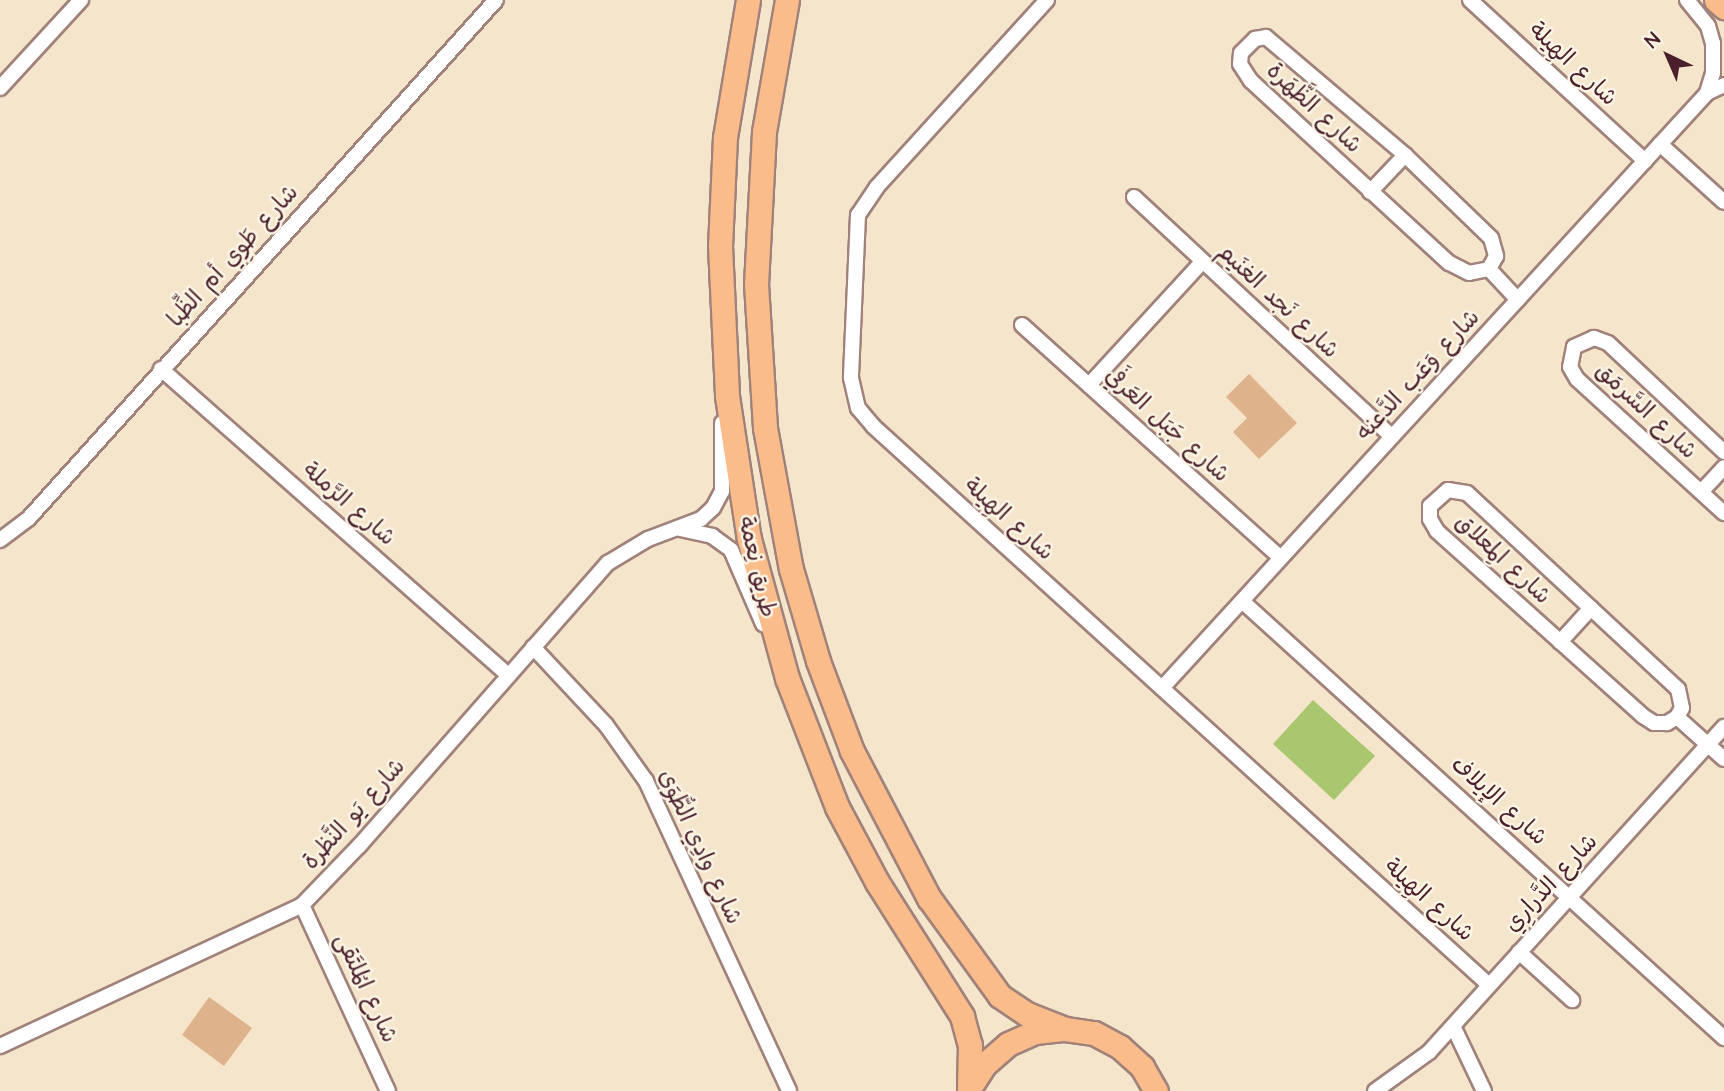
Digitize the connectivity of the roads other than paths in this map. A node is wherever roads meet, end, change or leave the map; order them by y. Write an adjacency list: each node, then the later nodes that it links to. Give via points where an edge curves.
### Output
1 (81, 0): 11 (street)
2 (496, 0): 24 (street, شارع طَوِي أم الظِّبا)
3 (748, 0): 23 (main road, طريق نِعمة, via 732,83 721,191)
4 (787, 0): 51 (main road, طريق نِعمة, via 764,132 756,284 765,428 791,569 818,661 852,751 922,886 994,990 1027,1014)
5 (1047, 0): 40 (street, شارع الهِيلة, via 866,199 855,231 854,396 873,426)
6 (1470, 0): 15 (street, شارع الهِيلة)
7 (1687, 0): 12 (street, via 1708,26 1713,43 1713,73)
8 (1716, 0): 9 (main road)
9 (1724, 7)
10 (1724, 85): 12 (street, شارع وَعَب الدَّعنه)
11 (0, 88)
12 (1707, 93): 13 (street, شارع وَعَب الدَّعنه)
13 (1660, 144): 15 (street, شارع وَعَب الدَّعنه); 18 (street)
14 (1405, 155): 16 (street); 16 (street, شارع الظَّهَرة, via 1274,42 1266,37 1247,44 1241,53 1243,73); 20 (street, شارع الظَّهَرة, via 1491,239 1496,256)
15 (1645, 161): 21 (street, شارع وَعَب الدَّعنه)
16 (1370, 192): 20 (street, شارع الظَّهَرة, via 1459,270)
17 (1134, 197): 19 (street, شارع نَجد الغنَيم)
18 (1724, 202)
19 (1203, 261): 25 (street); 26 (street, شارع نَجد الغنَيم)
20 (1489, 269): 21 (street)
21 (1518, 300): 26 (street, شارع وَعَب الدَّعنه)
22 (1022, 325): 25 (street, شارع جَبَل العَرفَي)
23 (723, 348): 31 (street, شارع يَو النَّظرة, via 722,491 701,519); 39 (main road, طريق نِعمة, via 744,515)
24 (161, 369): 32 (street, شارع طَوِي أم الظِّبا, via 29,518); 38 (street, شارع الرَّملة)
25 (1088, 385): 33 (street, شارع جَبَل العَرفَي)
26 (1392, 437): 33 (street, شارع وَعَب الدَّعنه)
27 (1724, 452): 29 (street, شارع السَّرمَق, via 1608,343 1587,338 1574,347 1570,367 1577,379)
28 (1724, 467): 29 (street, شارع السَّرمَق)
29 (1701, 492): 30 (street, شارع السَّرمَق)
30 (1724, 513)
31 (679, 529): 37 (street, شارع يَو النَّظرة, via 648,539 608,563); 39 (street, via 712,536 731,550)
32 (0, 540)
33 (1281, 558): 34 (street, شارع وَعَب الدَّعنه)
34 (1242, 601): 40 (street, شارع وَعَب الدَّعنه); 45 (street, شارع الإيلاف)
35 (1591, 608): 36 (street); 36 (street, شارع المِعلاق, via 1466,493 1448,489 1437,496 1429,513 1437,531); 41 (street, شارع المِعلاق, via 1678,689 1682,708)
36 (1560, 642): 41 (street, شارع المِعلاق, via 1654,723)
37 (533, 647): 38 (street, شارع يَو النَّظرة); 57 (street, شارع وادِي الطُّوَى, via 606,725 646,780)
38 (507, 674): 46 (street, شارع يَو النَّظرة)
39 (786, 678): 55 (main road, طريق نِعمة, via 856,845 962,1016 970,1045)
40 (1162, 688): 48 (street, شارع الهِيلة)
41 (1677, 717): 43 (street)
42 (1724, 727): 43 (street, شارع الدَّرارِي)
43 (1708, 745): 44 (street); 45 (street, شارع الدَّرارِي)
44 (1724, 759)
45 (1570, 898): 47 (street, شارع الدَّرارِي); 52 (street, شارع الإيلاف)
46 (302, 905): 53 (street, شارع يَو النَّظرة); 56 (street, شارع المُلتَقى)
47 (1519, 952): 48 (street, شارع الدَّرارِي); 49 (street)
48 (1489, 985): 50 (street, شارع الدَّرارِي)
49 (1572, 1000)
50 (1453, 1026): 58 (street, شارع الدَّرارِي, via 1408,1070); 59 (street)
51 (1065, 1029): 54 (main road, via 1094,1033 1121,1047); 55 (main road, via 1035,1032 1008,1044 985,1064)
52 (1724, 1038)
53 (0, 1046)
54 (1157, 1087)
55 (968, 1090)
56 (388, 1091)
57 (789, 1091)
58 (1375, 1091)
59 (1483, 1091)

